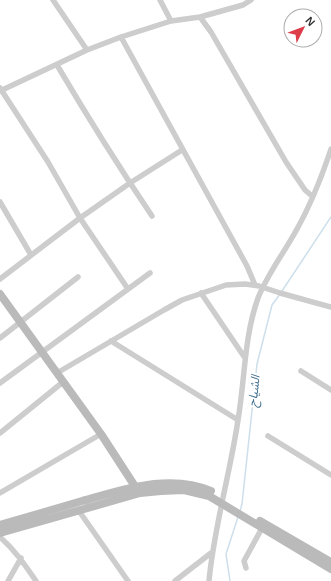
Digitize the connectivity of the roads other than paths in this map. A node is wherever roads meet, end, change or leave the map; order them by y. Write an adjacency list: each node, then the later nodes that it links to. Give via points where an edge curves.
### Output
1 (53, 0): 7 (street)
2 (160, 0): 5 (street)
3 (251, 0): 4 (street, via 243,5)
4 (200, 17): 5 (street); 13 (street, via 286,162)
5 (172, 21): 6 (street)
6 (121, 37): 7 (street); 11 (street)
7 (87, 50): 8 (street)
8 (57, 65): 9 (street); 12 (street)
9 (0, 90): 16 (street, via 48,162)
10 (331, 149): 13 (street)
11 (182, 150): 12 (street); 21 (street, via 247,266)
12 (130, 183): 15 (street); 16 (street)
13 (312, 196): 22 (street, via 296,230)
14 (0, 202): 17 (street)
15 (152, 216)
16 (80, 218): 17 (street); 23 (street)
17 (31, 255): 20 (street)
18 (150, 273): 23 (street)
19 (78, 277): 27 (street)
20 (0, 279)
21 (255, 285): 22 (street); 24 (street, via 226,285)
22 (263, 287): 26 (street); 31 (street, via 255,310)
23 (128, 289): 30 (street)
24 (201, 293): 29 (street, via 182,300); 31 (street)
25 (0, 294): 27 (main road)
26 (331, 307)
27 (20, 323): 28 (street); 30 (main road)
28 (0, 338)
29 (111, 341): 33 (street); 37 (street)
30 (42, 352): 33 (main road); 35 (street)
31 (245, 358): 37 (street)
32 (301, 371): 36 (street)
33 (57, 374): 34 (main road)
34 (63, 382): 38 (street); 39 (main road)
35 (0, 383)
36 (331, 390)
37 (238, 420): 44 (street)
38 (0, 433)
39 (101, 434): 42 (main road); 43 (street)
40 (268, 436): 41 (street)
41 (331, 475)
42 (138, 490): 44 (main road, via 184,490); 45 (main road); 47 (main road)
43 (0, 493)
44 (226, 503): 46 (main road); 51 (street)
45 (79, 511): 49 (main road); 58 (street)
46 (244, 515): 48 (main road); 53 (main road)
47 (0, 525)
48 (262, 528): 54 (street, via 244,561); 55 (main road)
49 (0, 533)
50 (0, 537): 52 (street)
51 (211, 553): 59 (street); 60 (street)
52 (21, 558): 56 (street); 57 (street)
53 (331, 562)
54 (246, 568)
55 (331, 569)
56 (8, 581)
57 (36, 581)
58 (128, 581)
59 (175, 581)
60 (208, 581)

